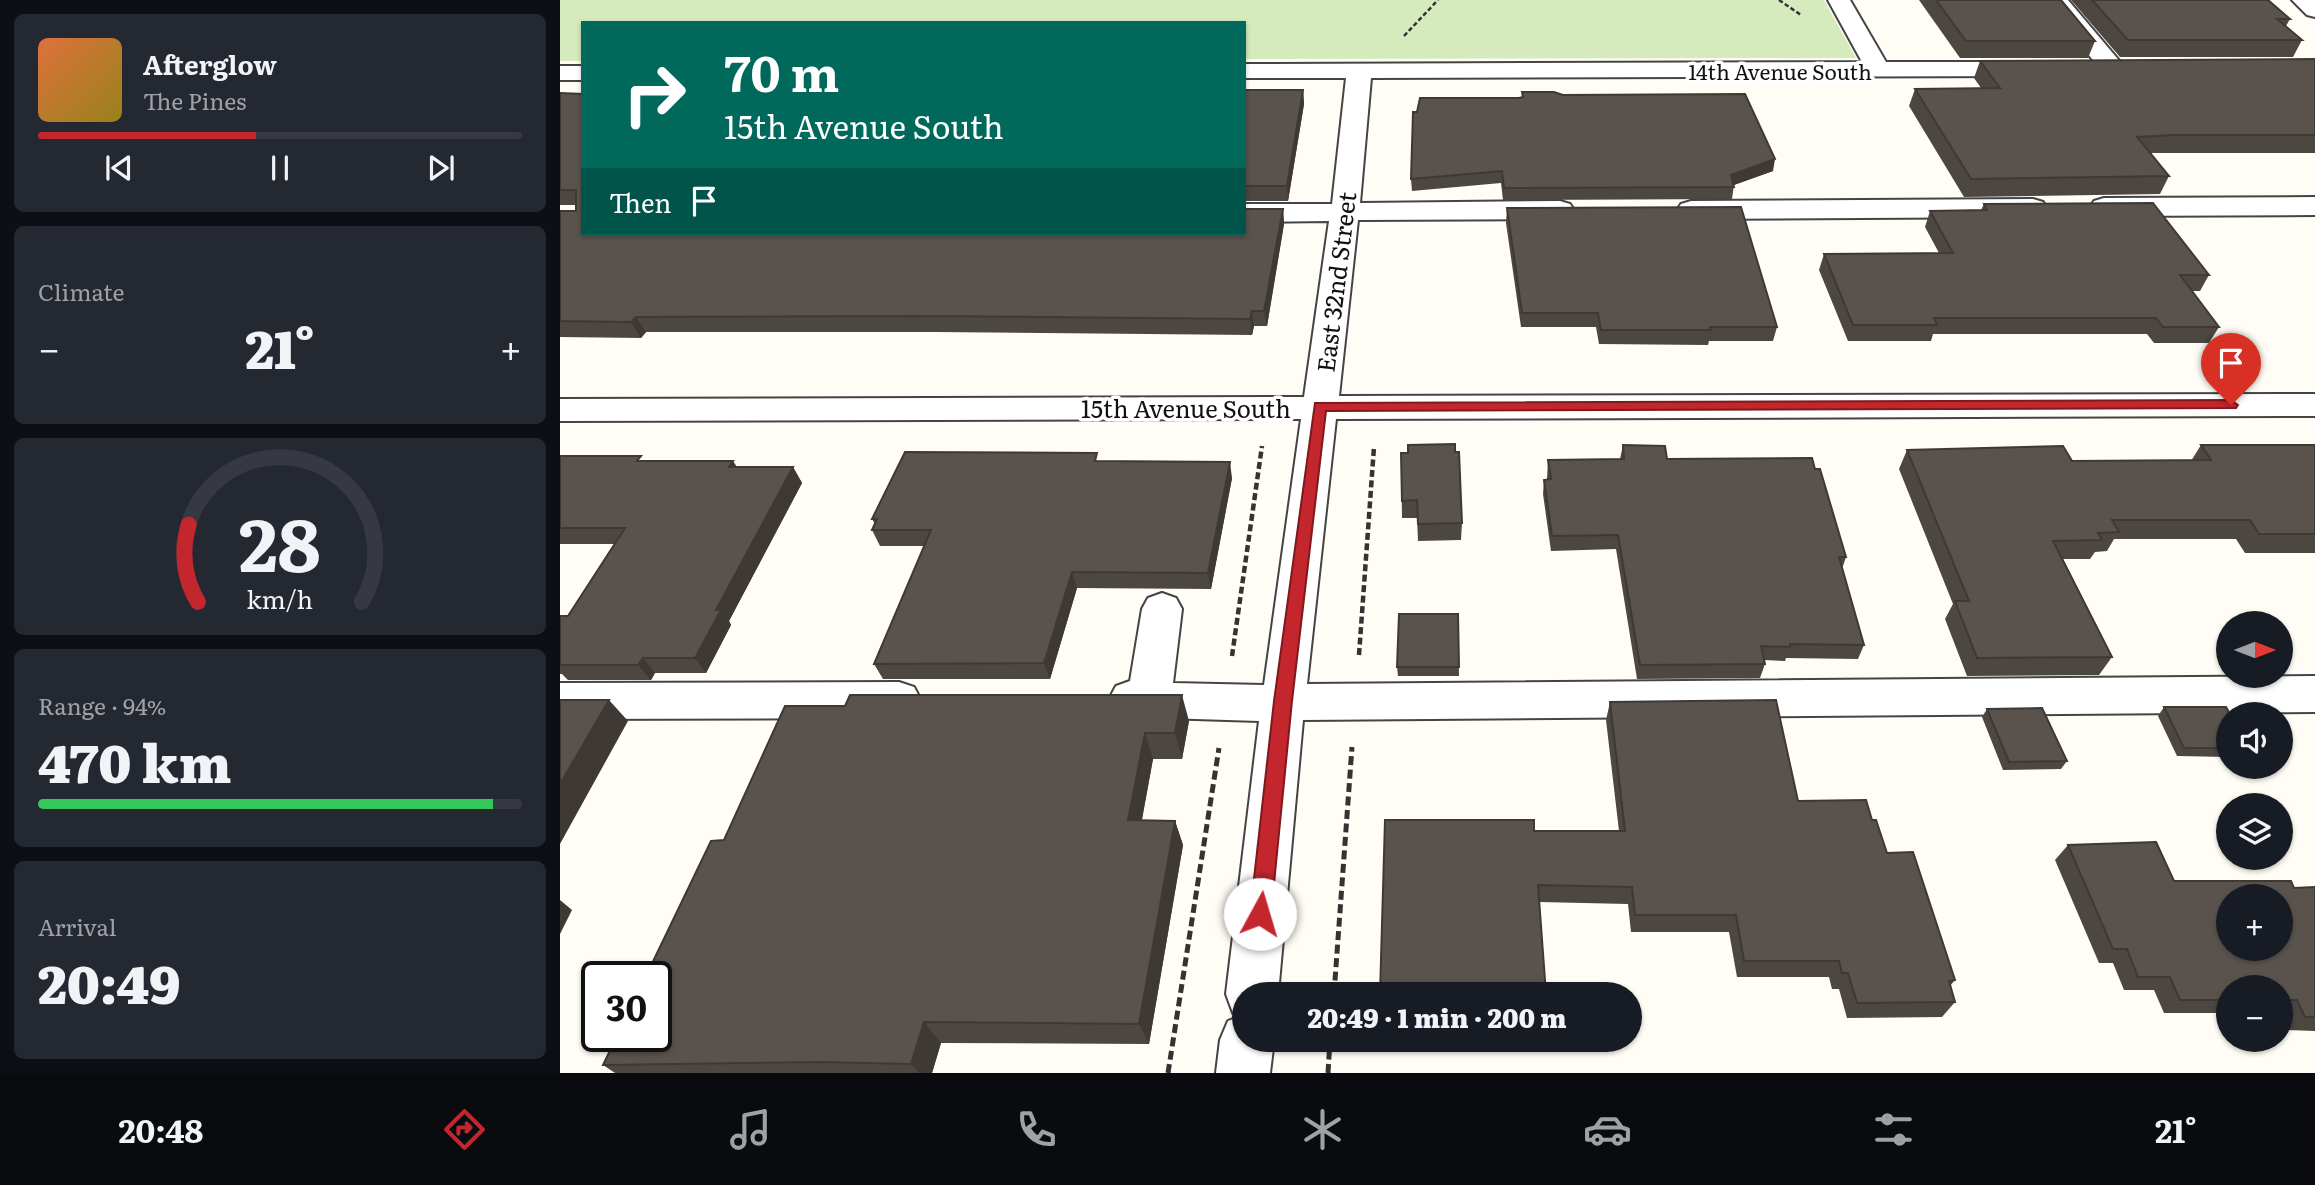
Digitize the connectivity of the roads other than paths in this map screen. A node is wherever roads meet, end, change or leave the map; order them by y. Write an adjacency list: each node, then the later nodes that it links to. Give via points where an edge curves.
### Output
1 (1839, 0): 6 (street)
2 (2056, 0): 9 (street)
3 (2303, 0): 4 (street)
4 (2315, 10)
5 (2140, 68): 9 (street)
6 (1878, 69): 7 (street, 14th Avenue South); 11 (street, 14th Avenue South)
7 (2058, 69)
8 (2085, 69): 9 (street)
9 (2113, 69)
10 (1246, 71): 11 (street, 14th Avenue South)
11 (1359, 71): 17 (street, East 32nd Street)
12 (560, 73): 13 (street)
13 (581, 73)
14 (2315, 206): 16 (street)
15 (1582, 210): 17 (street)
16 (1665, 210)
17 (1345, 211): 18 (street); 20 (street, East 32nd Street)
18 (1246, 213)
19 (2315, 405): 20 (street, 15th Avenue South)
20 (1320, 407): 21 (street, 15th Avenue South); 28 (street, East 32nd Street)
21 (560, 410)
22 (1162, 609): 25 (street)
23 (2315, 694): 28 (street)
24 (1094, 699): 25 (street)
25 (1149, 699): 28 (street)
26 (943, 700): 27 (street)
27 (560, 701)
28 (1283, 701): 29 (street, East 32nd Street)
29 (1253, 982)
30 (1246, 1052): 31 (street)
31 (1243, 1073)

